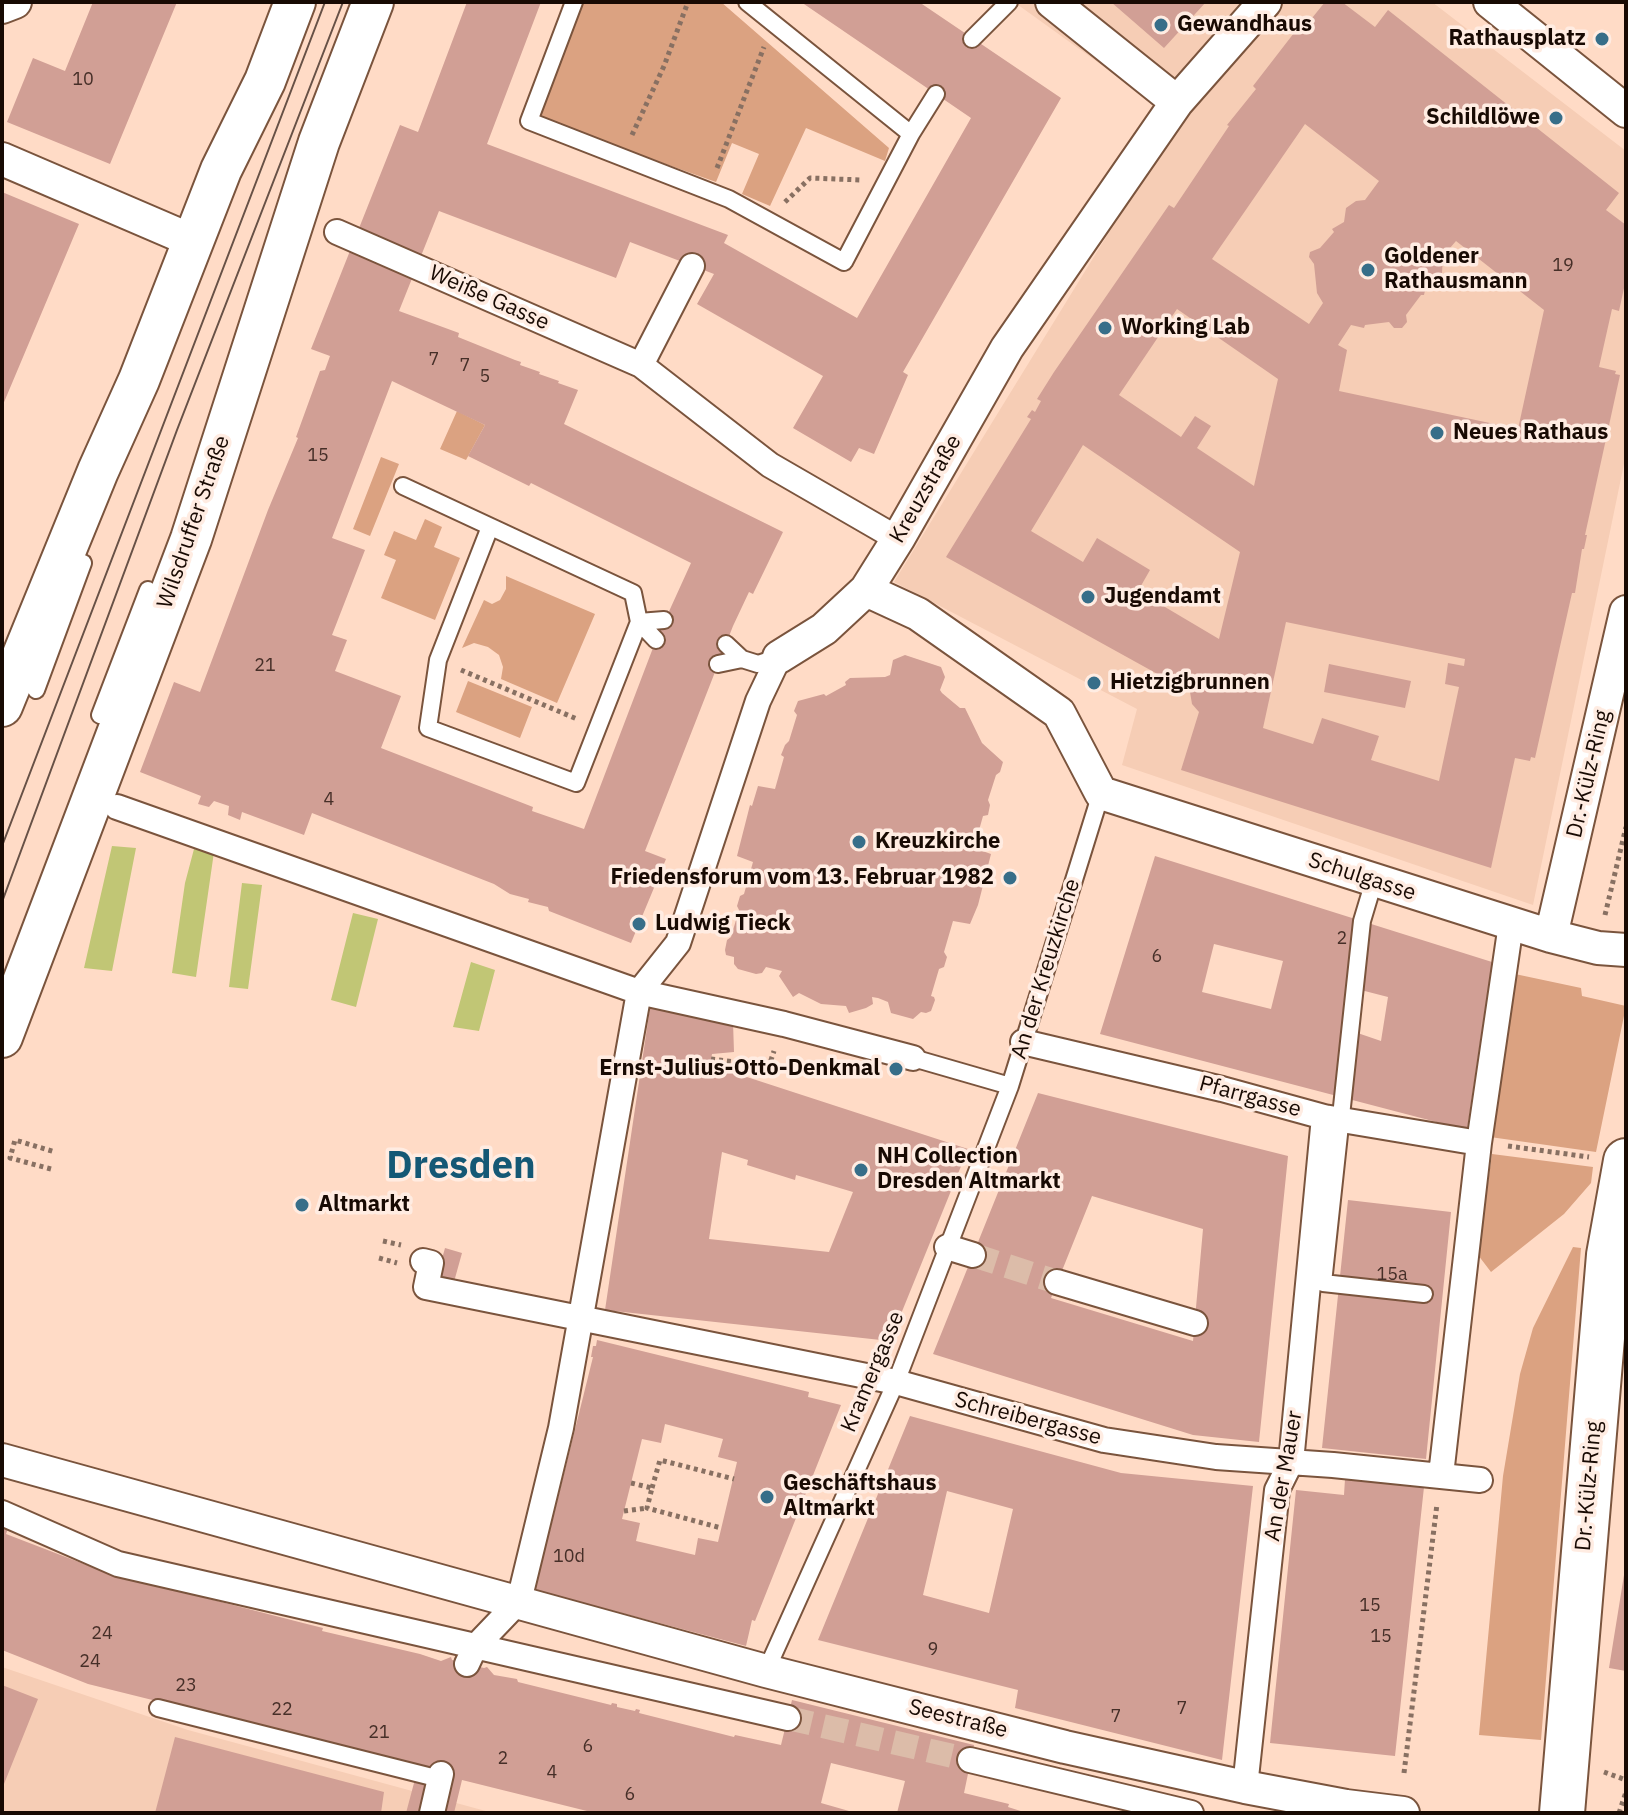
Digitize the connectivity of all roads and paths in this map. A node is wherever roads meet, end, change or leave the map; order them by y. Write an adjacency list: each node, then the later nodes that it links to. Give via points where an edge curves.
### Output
1 (15, 2): 11 (street)
2 (295, 2): 24 (street)
3 (373, 2): 54 (street, Wilsdruffer Straße, via 319,142 191,539)
4 (574, 2): 18 (lane, via 529,121)
5 (688, 2): 18 (path)
6 (747, 2): 12 (lane)
7 (1009, 2): 13 (lane)
8 (1052, 2): 15 (street)
9 (1265, 2): 15 (street, Kreuzstraße)
10 (1490, 2): 16 (street)
11 (2, 7)
12 (774, 23): 17 (lane); 21 (path)
13 (972, 39)
14 (936, 94): 17 (lane)
15 (1177, 102): 29 (street, Kreuzstraße, via 1007,348)
16 (1626, 111)
17 (911, 134): 20 (lane)
18 (622, 158): 21 (lane)
19 (2, 159): 24 (street)
20 (886, 181): 22 (path, via 810,178); 22 (lane, via 844,262)
21 (708, 191): 22 (lane)
22 (767, 219)
23 (337, 232): 26 (street, Weiße Gasse)
24 (193, 241): 42 (street, via 98,471)
25 (692, 266): 26 (street)
26 (641, 365): 29 (street, Weiße Gasse, via 770,465)
27 (403, 486): 28 (lane)
28 (490, 527): 35 (lane, via 633,593); 40 (lane)
29 (898, 539): 32 (street, Kreuzstraße)
30 (83, 563): 42 (lane)
31 (148, 590): 43 (lane)
32 (866, 590): 38 (street, Kreuzstraße, via 824,629); 45 (street, via 918,614 1059,713)
33 (1626, 612): 50 (street, Dr.-Külz-Ring)
34 (664, 620): 35 (lane)
35 (639, 622): 36 (lane); 44 (lane)
36 (656, 640)
37 (726, 644): 39 (lane)
38 (779, 657): 39 (lane, via 758,664); 52 (street, via 758,701 678,943)
39 (742, 659): 41 (lane)
40 (438, 660): 44 (path); 44 (lane, via 428,728 576,783)
41 (718, 664)
42 (19, 698)
43 (100, 715)
44 (598, 728)
45 (1101, 793): 48 (street, Schulgasse); 55 (lane, An der Kreuzkirche)
46 (117, 807): 52 (street, An der Kreuzkirche)
47 (1626, 827): 51 (path)
48 (1374, 881): 49 (street, Schulgasse); 70 (lane, via 1362,921 1323,1283)
49 (1511, 924): 50 (street, Schulgasse); 60 (street)
50 (1551, 936): 51 (street, Schulgasse)
51 (1612, 949)
52 (639, 992): 53 (street, An der Kreuzkirche); 71 (street)
53 (784, 1024): 56 (street, An der Kreuzkirche); 57 (path, via 769,1066)
54 (2, 1037)
55 (1023, 1042): 58 (lane, An der Kreuzkirche); 59 (street, Pfarrgasse)
56 (913, 1058): 58 (lane, An der Kreuzkirche)
57 (711, 1059)
58 (1010, 1086): 66 (lane, Kramergasse)
59 (1324, 1117): 60 (street, Pfarrgasse); 75 (street, An der Mauer)
60 (1479, 1143): 64 (path); 76 (street)
61 (2, 1146): 62 (path)
62 (12, 1149): 63 (path, via 15,1140); 65 (path, via 10,1158)
63 (55, 1152)
64 (1626, 1161): 98 (main road, Dr.-Külz-Ring, via 1609,1255)
65 (51, 1169)
66 (947, 1247): 67 (street); 73 (lane, Kramergasse)
67 (973, 1255)
68 (420, 1260): 71 (street, Schreibergasse, via 431,1263 426,1287)
69 (1057, 1282): 72 (street)
70 (1424, 1294)
71 (582, 1319): 73 (street, Schreibergasse); 85 (street)
72 (1195, 1323)
73 (896, 1382): 75 (street, Schreibergasse, via 1104,1440); 87 (lane, Kramergasse)
74 (2, 1460): 85 (street, Seestraße)
75 (1291, 1462): 76 (street, Schreibergasse); 93 (street, An der Mauer, via 1277,1490)
76 (1441, 1475): 78 (street, Schreibergasse); 91 (path)
77 (734, 1479): 80 (path, via 660,1460)
78 (1480, 1480)
79 (631, 1483): 80 (path)
80 (652, 1488): 81 (path)
81 (647, 1508): 82 (path); 84 (path)
82 (624, 1511)
83 (2, 1513): 86 (street, via 118,1564)
84 (721, 1528)
85 (519, 1601): 86 (street); 87 (street, Seestraße)
86 (471, 1655): 89 (street)
87 (766, 1671): 93 (street, Seestraße)
88 (158, 1708): 92 (lane)
89 (788, 1718)
90 (970, 1760): 96 (street, Seestraße)
91 (1404, 1773)
92 (440, 1776): 95 (street)
93 (1245, 1787): 97 (street, Seestraße)
94 (1626, 1792): 99 (path)
95 (432, 1813)
96 (1191, 1813)
97 (1403, 1813)
98 (1562, 1813)
99 (1619, 1813)

